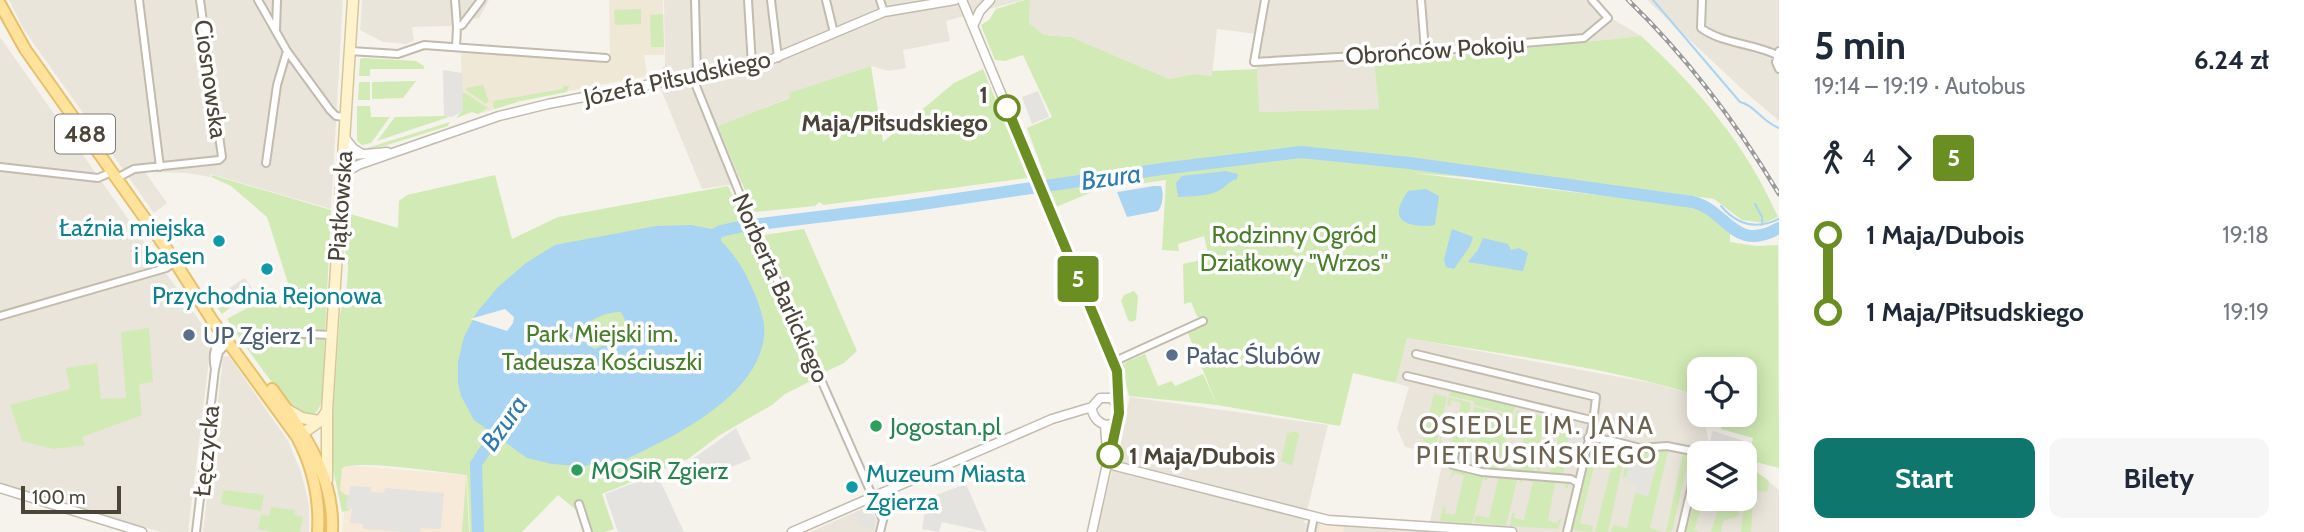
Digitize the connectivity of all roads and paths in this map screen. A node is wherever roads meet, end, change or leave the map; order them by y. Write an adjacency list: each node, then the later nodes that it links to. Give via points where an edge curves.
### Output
1 (139, 0): 45 (street)
2 (200, 0): 45 (street, Ciosnowska, via 222,157)
3 (258, 0): 25 (street)
4 (278, 0): 25 (street)
5 (353, 0): 29 (main road, Piątkowska)
6 (455, 0): 24 (street)
7 (481, 0): 24 (street)
8 (695, 0): 36 (street)
9 (748, 0): 34 (street)
10 (771, 0): 33 (street)
11 (826, 0): 26 (street)
12 (880, 0): 22 (street)
13 (955, 0): 20 (street, Józefa Piłsudskiego)
14 (962, 0): 23 (street)
15 (990, 0): 23 (street)
16 (1265, 0): 30 (street, Obrońców Pokoju, via 1254,62)
17 (1421, 0): 30 (street)
18 (1592, 0): 30 (street, Obrońców Pokoju, via 1608,18 1584,38)
19 (1702, 0): 31 (street, via 1701,28 1713,37)
20 (917, 2): 22 (street, Józefa Piłsudskiego)
21 (1, 6): 46 (main road, 488, via 25,49)
22 (884, 12): 26 (street, Józefa Piłsudskiego)
23 (973, 26): 55 (street)
24 (457, 27): 27 (street)
25 (276, 32): 28 (street)
26 (834, 33): 33 (street, Józefa Piłsudskiego)
27 (456, 47): 29 (street, via 421,45 398,54); 32 (street)
28 (287, 51): 37 (street, via 330,110); 42 (street)
29 (350, 51): 37 (main road, Piątkowska)
30 (1425, 51)
31 (1778, 53): 35 (street)
32 (606, 58)
33 (778, 58): 34 (street, Józefa Piłsudskiego)
34 (752, 65): 36 (street, Józefa Piłsudskiego)
35 (1779, 69)
36 (694, 76): 39 (street, Józefa Piłsudskiego, via 521,110); 76 (street, Norberta Barlickiego, via 750,219)
37 (345, 117): 38 (main road, Piątkowska)
38 (344, 137): 40 (street); 41 (main road, Piątkowska)
39 (396, 150): 40 (street, Józefa Piłsudskiego); 43 (street, Józefa Piłsudskiego)
40 (362, 154): 41 (street, Józefa Piłsudskiego)
41 (343, 160): 43 (street); 47 (main road, Piątkowska)
42 (266, 163)
43 (358, 165): 47 (street)
44 (0, 167): 46 (street)
45 (160, 167): 46 (street)
46 (114, 175): 48 (main road, 488)
47 (341, 184): 52 (main road, Piątkowska)
48 (175, 262): 49 (street); 53 (main road, 488)
49 (0, 316)
50 (1203, 321): 55 (street)
51 (285, 333): 52 (street)
52 (331, 335): 62 (main road, Piątkowska)
53 (227, 338): 60 (main road, 488); 67 (main road, 488); 84 (street, Łęczycka, via 215,347)
54 (1416, 354): 65 (street, via 1596,397)
55 (1113, 362): 56 (street)
56 (1117, 375): 58 (street); 59 (street)
57 (1407, 376): 65 (street)
58 (1111, 398): 59 (street); 61 (street, via 1100,398)
59 (1119, 406): 63 (street)
60 (288, 410): 64 (main road); 67 (main road, 488)
61 (1092, 410): 66 (street, via 1095,420); 75 (street, via 1065,414)
62 (327, 411): 64 (main road); 73 (main road, Piątkowska)
63 (1117, 419): 66 (street); 71 (street)
64 (320, 421): 67 (main road)
65 (1592, 423): 68 (street)
66 (1105, 425): 71 (street)
67 (300, 435): 73 (main road, 488); 85 (main road, 488, via 315,483)
68 (1588, 439): 69 (street); 72 (street)
69 (1687, 450)
70 (1455, 452): 72 (street, via 1452,465)
71 (1108, 464): 79 (street); 90 (street)
72 (1578, 483): 93 (street)
73 (327, 484): 86 (main road, 488)
74 (0, 488): 81 (street)
75 (890, 490): 76 (street); 80 (street)
76 (873, 498): 80 (street, Norberta Barlickiego); 88 (street)
77 (579, 504): 87 (street)
78 (1687, 506): 94 (street)
79 (1314, 517): 82 (street); 91 (street)
80 (883, 520): 89 (street)
81 (131, 531): 83 (street)
82 (1492, 531): 92 (street)
83 (142, 532)
84 (196, 532)
85 (318, 532)
86 (332, 532)
87 (588, 532)
88 (792, 532)
89 (880, 532)
90 (1092, 532)
91 (1311, 532)
92 (1513, 532)
93 (1567, 532)
94 (1681, 532)

